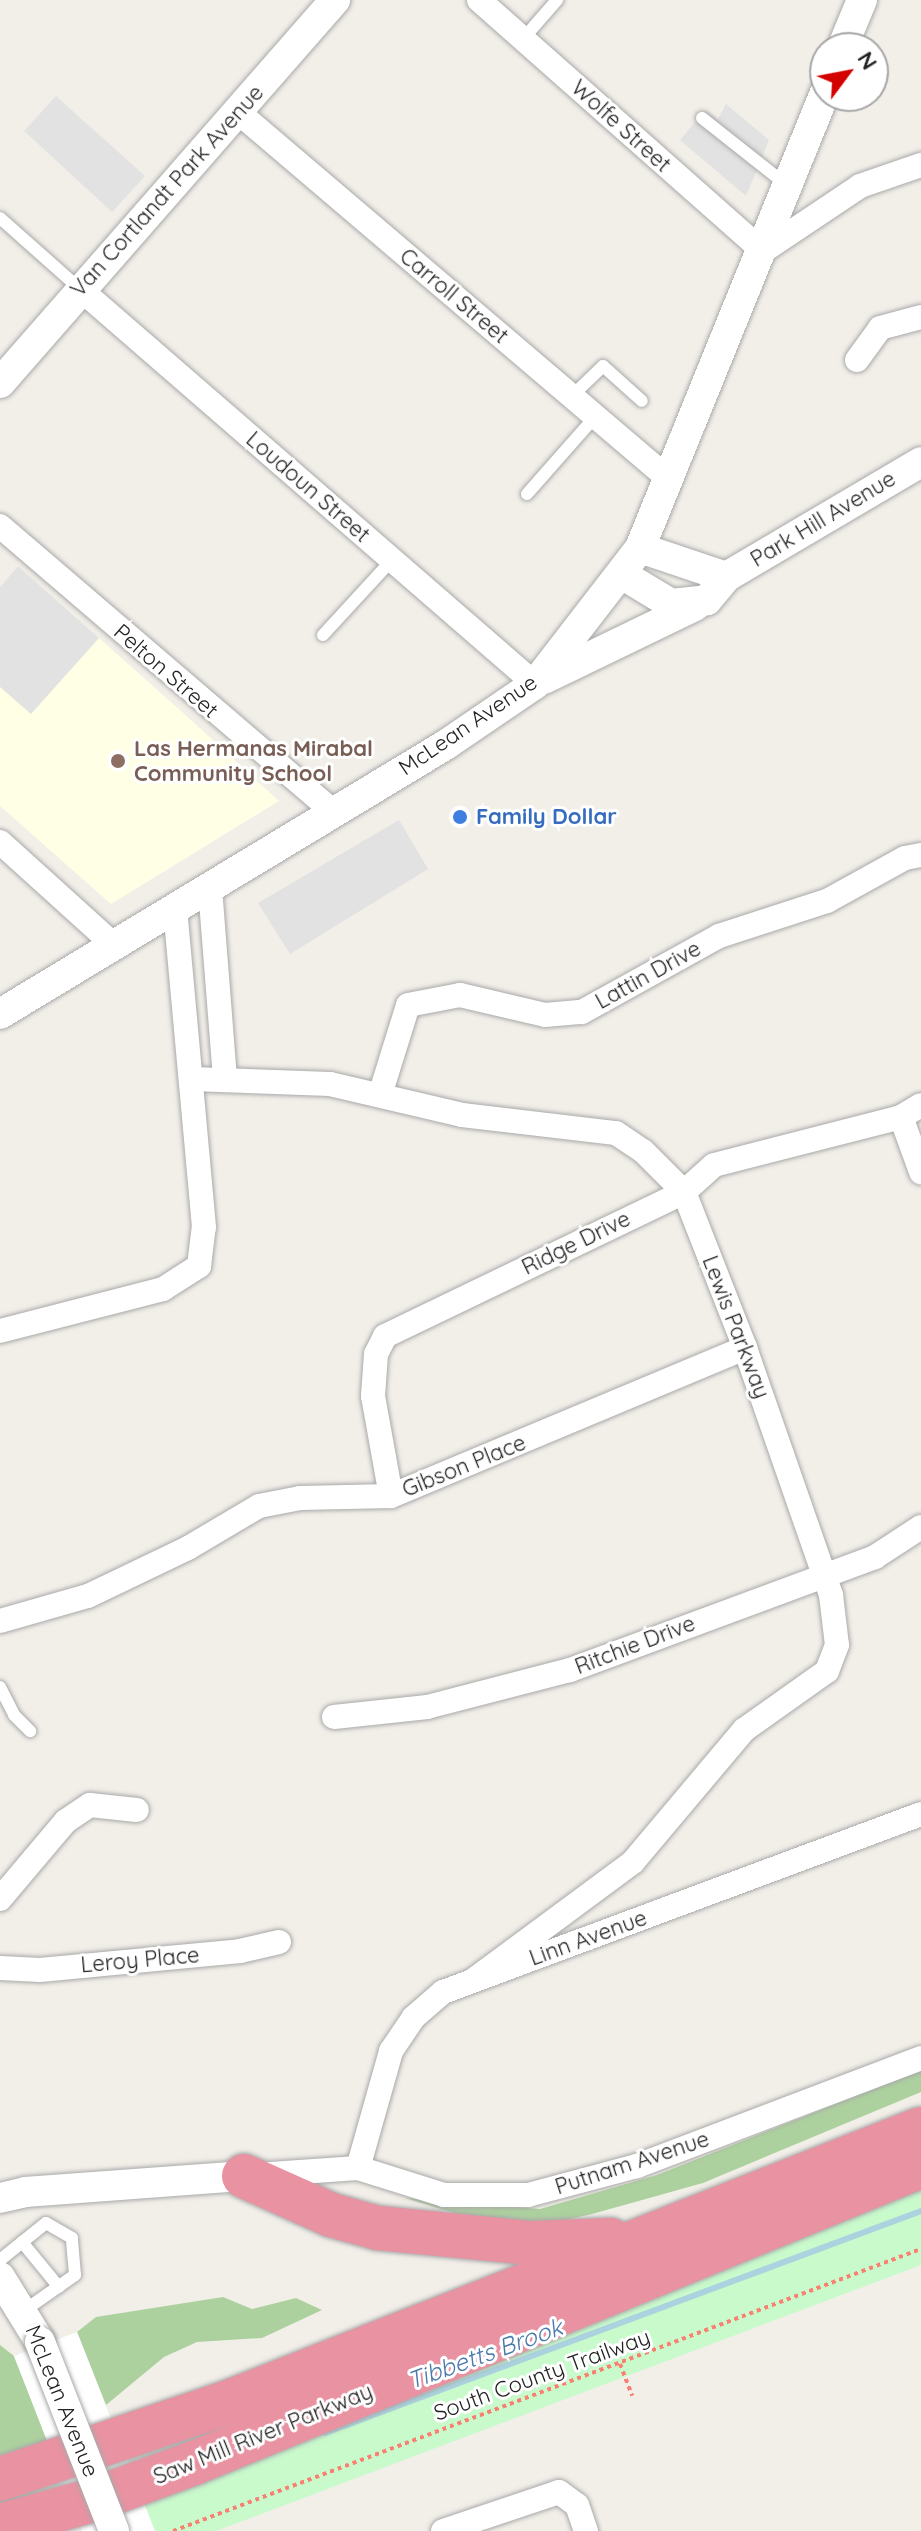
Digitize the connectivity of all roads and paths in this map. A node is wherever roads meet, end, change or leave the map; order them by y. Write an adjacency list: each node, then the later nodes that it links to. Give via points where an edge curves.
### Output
1 (335, 0): 7 (street, Van Cortlandt Park Avenue)
2 (479, 0): 6 (street, Wolfe Street)
3 (557, 0): 6 (lane)
4 (853, 4): 5 (street)
5 (846, 32)
6 (523, 39): 13 (street, Wolfe Street)
7 (238, 112): 14 (street, Van Cortlandt Park Avenue); 18 (street, Carroll Street)
8 (817, 112): 11 (street, McLean Avenue)
9 (702, 118): 11 (lane)
10 (921, 165): 13 (street, via 860,186)
11 (788, 186): 13 (street, McLean Avenue)
12 (0, 218): 14 (lane)
13 (763, 251): 22 (street, McLean Avenue)
14 (80, 289): 17 (street, Van Cortlandt Park Avenue); 26 (street, Loudoun Street)
15 (921, 317): 16 (street, via 880,328)
16 (857, 360)
17 (0, 383)
18 (572, 396): 19 (lane, via 603,366); 20 (street, Carroll Street)
19 (642, 401)
20 (595, 417): 22 (street, Carroll Street); 23 (lane)
21 (921, 462): 28 (street, Park Hill Avenue)
22 (670, 480): 25 (street, McLean Avenue)
23 (527, 494)
24 (0, 526): 31 (street, Pelton Street)
25 (640, 548): 27 (street, McLean Avenue); 28 (street, Park Hill Avenue)
26 (392, 560): 29 (lane); 30 (street, Loudoun Street)
27 (623, 575): 28 (street, Park Hill Avenue, via 671,604); 30 (street, McLean Avenue)
28 (716, 589): 30 (street)
29 (323, 635)
30 (535, 684): 31 (street, McLean Avenue)
31 (334, 812): 34 (street, McLean Avenue)
32 (0, 842): 36 (street)
33 (921, 855): 40 (street, Lattin Drive, via 905,858 827,901 719,936 582,1012 545,1015 460,995 408,1005)
34 (210, 888): 35 (street, McLean Avenue); 39 (street)
35 (175, 910): 36 (street, McLean Avenue); 38 (street)
36 (114, 945): 37 (street, McLean Avenue)
37 (0, 1014)
38 (192, 1079): 39 (street, Lewis Parkway); 44 (street, via 204,1227 199,1266 163,1289)
39 (225, 1079): 40 (street, Lewis Parkway, via 330,1084)
40 (380, 1095): 43 (street, Lewis Parkway, via 462,1115 616,1133)
41 (911, 1111): 42 (street); 43 (street, Ridge Drive, via 714,1165)
42 (921, 1172)
43 (684, 1192): 45 (street, Lewis Parkway); 46 (street, Ridge Drive, via 385,1336 376,1354 373,1396)
44 (0, 1331)
45 (745, 1348): 46 (street, Gibson Place); 48 (street, Lewis Parkway)
46 (391, 1496): 49 (street, Gibson Place, via 300,1498 259,1506 188,1548 88,1596)
47 (921, 1527): 48 (street, Ritchie Drive, via 875,1557)
48 (824, 1574): 51 (street, Ritchie Drive, via 570,1670 427,1707); 58 (street, Lewis Parkway, via 837,1632 827,1671 744,1730 633,1862)
49 (0, 1621)
50 (0, 1687): 52 (lane, via 14,1715)
51 (334, 1717)
52 (30, 1731)
53 (137, 1810): 55 (street, via 90,1805 66,1821)
54 (921, 1814): 58 (street, Linn Avenue)
55 (0, 1899)
56 (279, 1942): 57 (street, Leroy Place, via 240,1951 40,1970)
57 (0, 1968)
58 (475, 1979): 62 (street, Linn Avenue, via 431,2000 397,2040)
59 (921, 2058): 62 (street, Putnam Avenue, via 637,2166 542,2193 444,2195)
60 (921, 2129): 68 (highway, Saw Mill River Parkway)
61 (921, 2166): 79 (highway, Saw Mill River Parkway, via 207,2458 93,2500)
62 (358, 2168): 63 (street, Putnam Avenue)
63 (244, 2176): 64 (street, Putnam Avenue); 67 (highway, via 331,2215)
64 (43, 2190): 65 (street, Putnam Avenue); 66 (lane)
65 (0, 2198)
66 (46, 2223): 69 (lane); 73 (lane, via 72,2238 75,2275)
67 (421, 2234): 68 (highway, via 531,2243); 75 (highway, via 454,2245 465,2265 462,2279)
68 (655, 2235): 75 (highway, Saw Mill River Parkway)
69 (22, 2242): 71 (lane); 73 (lane)
70 (921, 2249): 76 (path, South County Trailway)
71 (0, 2260)
72 (0, 2277): 74 (street, McLean Avenue)
73 (59, 2287): 74 (lane)
74 (25, 2310): 80 (street, McLean Avenue, bridge)
75 (423, 2327): 78 (highway, Saw Mill River Parkway, via 157,2429)
76 (620, 2364): 77 (path); 81 (path, South County Trailway)
77 (632, 2396)
78 (0, 2479)
79 (0, 2526)
80 (114, 2531)
81 (173, 2531)
82 (443, 2531): 83 (street, via 559,2492 571,2498)
83 (586, 2531)

